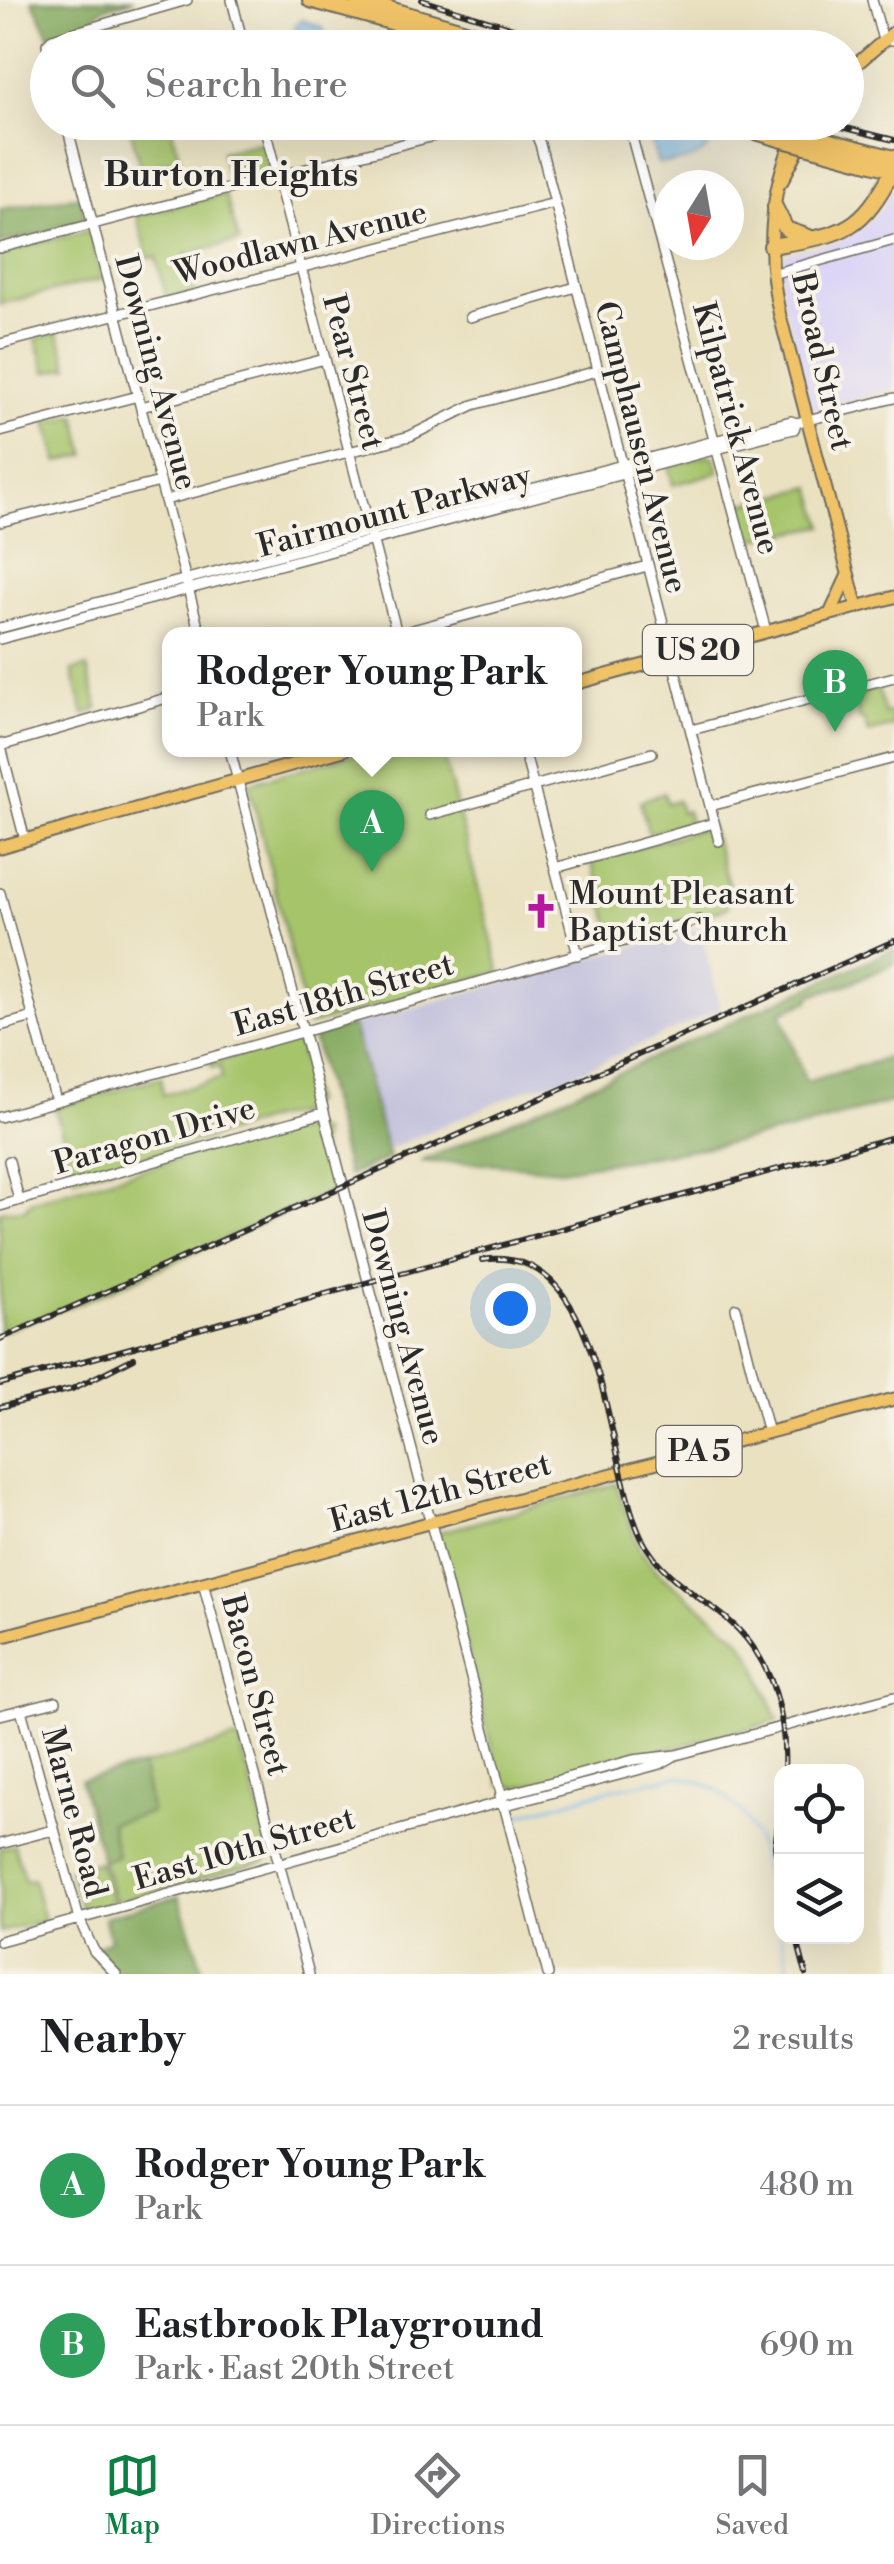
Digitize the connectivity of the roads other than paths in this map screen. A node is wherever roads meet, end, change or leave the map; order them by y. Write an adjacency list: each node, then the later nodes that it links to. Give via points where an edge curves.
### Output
1 (187, 0): 6 (street)
2 (232, 0): 7 (street)
3 (310, 0): 8 (highway)
4 (358, 0): 9 (highway)
5 (872, 0): 11 (street)
6 (85, 30)
7 (240, 30)
8 (420, 30)
9 (463, 30)
10 (894, 32): 11 (main road)
11 (888, 40): 12 (main road)
12 (864, 59)
13 (71, 140): 30 (street, Downing Avenue)
14 (268, 140): 25 (street, Pear Street)
15 (418, 140): 25 (street)
16 (537, 140): 28 (street, Camphausen Avenue)
17 (633, 140): 47 (street, Kilpatrick Avenue)
18 (793, 140): 26 (main road, Broad Street)
19 (803, 140): 26 (main road, Broad Street)
20 (808, 140): 21 (highway, bridge)
21 (817, 143): 22 (highway); 23 (highway)
22 (894, 158)
23 (857, 160): 24 (highway); 27 (highway, via 872,174)
24 (894, 169): 27 (highway)
25 (277, 176): 30 (street); 35 (street, Pear Street)
26 (780, 185): 29 (main road, Broad Street)
27 (876, 202): 31 (highway, via 852,225)
28 (555, 203): 35 (street, Woodlawn Avenue); 37 (street, Camphausen Avenue)
29 (775, 207): 31 (highway, via 786,229); 33 (main road, Broad Street)
30 (93, 225): 34 (street); 38 (street, Downing Avenue)
31 (815, 238): 33 (highway)
32 (894, 240): 36 (street)
33 (771, 246): 36 (main road, Broad Street)
34 (0, 248)
35 (301, 268): 38 (street, Woodlawn Avenue); 41 (street, Pear Street)
36 (772, 274): 45 (main road, Broad Street)
37 (576, 287): 39 (street); 42 (street, Camphausen Avenue)
38 (116, 315): 40 (street, Woodlawn Avenue); 44 (street, Downing Avenue)
39 (470, 317)
40 (0, 344)
41 (325, 359): 44 (street); 48 (street, Pear Street)
42 (597, 371): 48 (street, via 487,400 422,431); 49 (street, Camphausen Avenue)
43 (894, 398): 45 (street, Fairmount Parkway)
44 (139, 402): 46 (street); 50 (street, Downing Avenue)
45 (802, 422): 47 (street, Fairmount Parkway); 55 (main road, Broad Street)
46 (0, 432)
47 (716, 445): 49 (street, Fairmount Parkway); 64 (street, Kilpatrick Avenue)
48 (349, 452): 51 (street); 53 (street, Pear Street)
49 (622, 471): 53 (street, Fairmount Parkway); 54 (street, Camphausen Avenue)
50 (160, 482): 51 (street, Downing Avenue); 52 (street)
51 (165, 500): 56 (street, Downing Avenue)
52 (0, 522)
53 (371, 536): 56 (street, Fairmount Parkway); 61 (street, Pear Street)
54 (647, 566): 62 (street); 66 (street, Camphausen Avenue)
55 (848, 574): 58 (main road, Broad Street); 59 (main road)
56 (187, 585): 60 (street, Downing Avenue); 63 (street, Fairmount Parkway); 65 (street, Fairmount Parkway)
57 (894, 596): 58 (main road)
58 (857, 606): 59 (main road, US 20)
59 (830, 614): 64 (main road, US 20)
60 (198, 627)
61 (395, 627)
62 (423, 627)
63 (0, 628)
64 (766, 631): 66 (main road, US 20)
65 (0, 638)
66 (671, 657): 68 (main road, US 20); 70 (street, Camphausen Avenue)
67 (894, 677): 70 (street)
68 (582, 682)
69 (162, 699): 71 (street)
70 (690, 730): 79 (street, Camphausen Avenue)
71 (0, 745): 82 (street)
72 (652, 753): 78 (street)
73 (232, 757): 77 (street, Downing Avenue)
74 (319, 757): 77 (main road)
75 (526, 757): 78 (street)
76 (894, 758): 79 (street)
77 (238, 780): 82 (main road); 92 (street, Downing Avenue)
78 (534, 786): 80 (street); 85 (street)
79 (710, 806): 81 (street, Camphausen Avenue)
80 (430, 815)
81 (714, 822): 83 (street, Camphausen Avenue); 85 (street)
82 (25, 840): 84 (main road)
83 (719, 842)
84 (0, 847)
85 (555, 868): 89 (street)
86 (0, 894): 88 (street)
87 (700, 920): 89 (street, East 18th Street)
88 (6, 936): 90 (street)
89 (578, 955): 92 (street, East 18th Street)
90 (33, 1017): 91 (street); 93 (street)
91 (0, 1026)
92 (302, 1032): 93 (street, East 18th Street); 94 (street, Downing Avenue)
93 (56, 1102): 95 (street, East 18th Street)
94 (323, 1113): 97 (street, Paragon Drive); 102 (street, Downing Avenue)
95 (0, 1117)
96 (8, 1161): 97 (street)
97 (19, 1200): 98 (street, Paragon Drive)
98 (0, 1206)
99 (736, 1308): 101 (street)
100 (894, 1399): 101 (main road, East 12th Street / PA 5)
101 (768, 1433): 102 (main road, East 12th Street / PA 5)
102 (429, 1523): 103 (main road, East 12th Street / PA 5); 109 (street, Downing Avenue)
103 (203, 1583): 104 (main road, East 12th Street / PA 5); 112 (street, Bacon Street)
104 (0, 1637)
105 (894, 1696): 109 (street, East 10th Street, via 676,1755 633,1760)
106 (56, 1701): 107 (street)
107 (21, 1710): 108 (street); 110 (street, Marne Road)
108 (0, 1715)
109 (501, 1801): 112 (street, East 10th Street); 117 (street, Downing Avenue)
110 (53, 1830): 111 (street); 113 (street, Marne Road)
111 (0, 1844)
112 (279, 1864): 113 (street, East 10th Street); 116 (street, Bacon Street)
113 (78, 1920): 114 (street, East 10th Street); 115 (street, Marne Road, via 94,1952)
114 (0, 1941)
115 (116, 1974)
116 (309, 1974)
117 (548, 1974)

